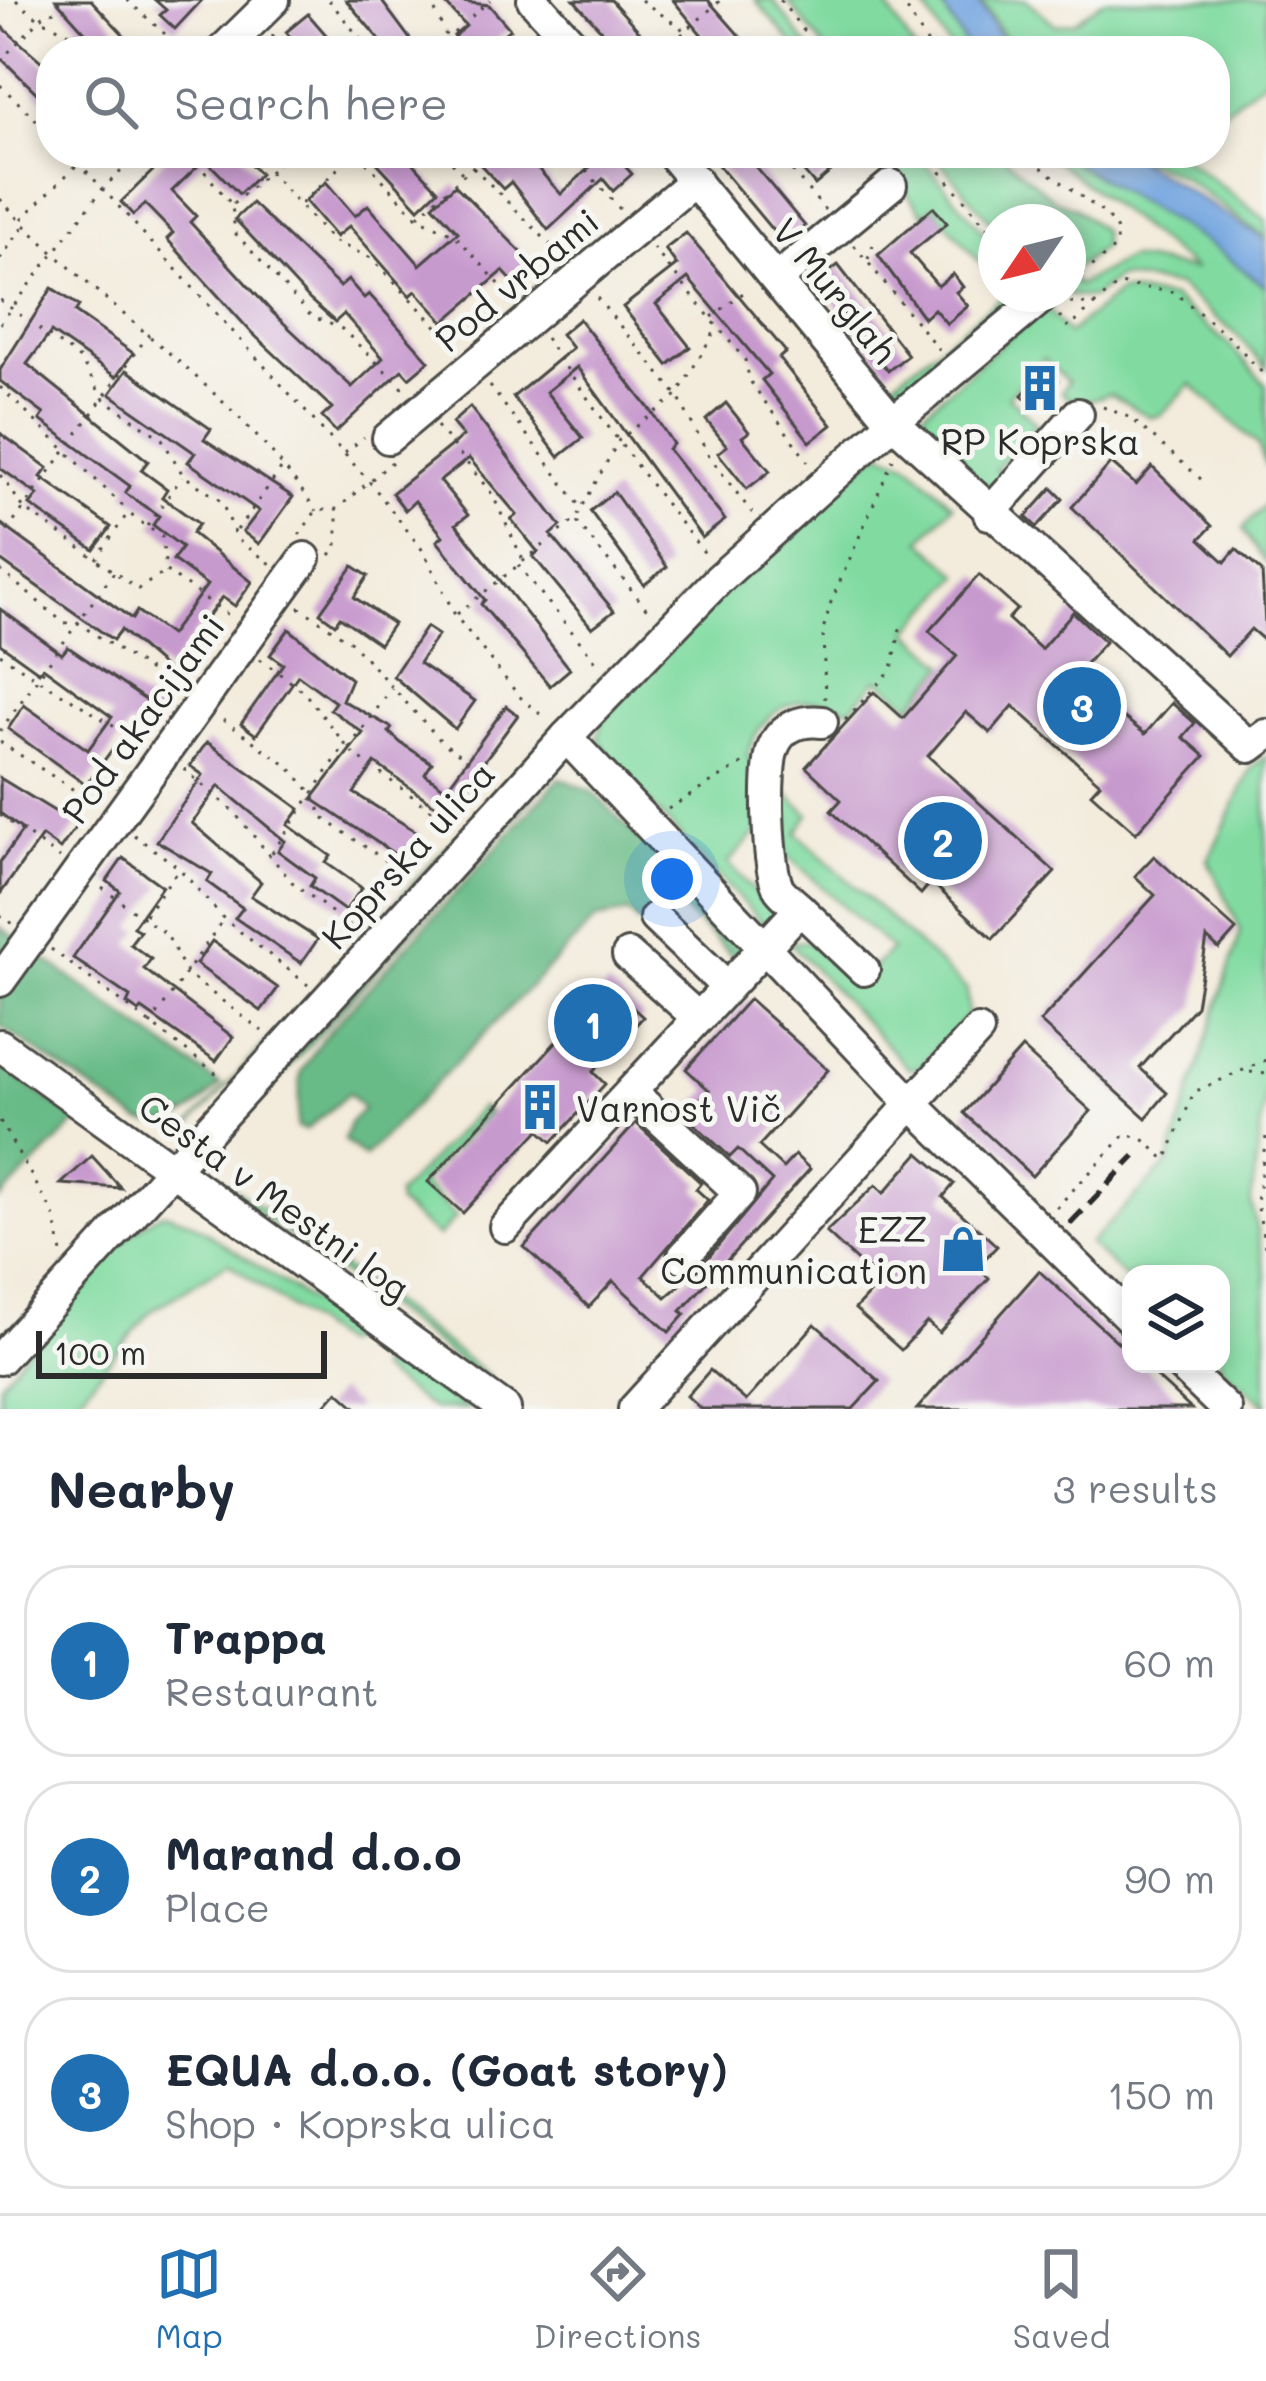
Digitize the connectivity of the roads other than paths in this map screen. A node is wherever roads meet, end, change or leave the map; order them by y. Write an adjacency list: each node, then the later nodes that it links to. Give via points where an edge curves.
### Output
1 (274, 0): 3 (street)
2 (533, 0): 4 (street)
3 (237, 36)
4 (565, 36)
5 (684, 168): 6 (street, V Murglah)
6 (695, 180): 8 (street, V Murglah); 12 (street, Pod vrbami, via 530,319 468,360)
7 (891, 185): 8 (street)
8 (770, 279): 11 (street, V Murglah)
9 (1024, 312): 11 (street, Koprska ulica)
10 (1078, 414): 13 (street)
11 (892, 422): 13 (street); 17 (street, Koprska ulica, via 718,580)
12 (388, 438)
13 (988, 514): 16 (street, via 1250,747)
14 (292, 577): 23 (street, Pod akacijami)
15 (830, 725): 18 (street, via 787,729 771,752 772,862 778,887)
16 (1266, 735)
17 (566, 737): 20 (street); 30 (street, Koprska ulica)
18 (800, 909): 20 (street); 22 (street)
19 (655, 918): 24 (street)
20 (766, 946): 24 (street); 29 (street)
21 (628, 955): 25 (street)
22 (864, 970)
23 (0, 981)
24 (725, 985): 25 (street)
25 (697, 1017): 28 (street)
26 (978, 1031): 29 (street)
27 (0, 1046): 30 (street, Cesta v Mestni log)
28 (631, 1092): 31 (street); 32 (street, via 740,1193)
29 (911, 1103): 33 (street); 37 (street)
30 (172, 1170): 34 (street, Koprska ulica); 36 (street, Cesta v Mestni log)
31 (505, 1227)
32 (683, 1257)
33 (1122, 1310)
34 (0, 1359)
35 (1188, 1373): 38 (street)
36 (505, 1409)
37 (634, 1409)
38 (1226, 1409)

